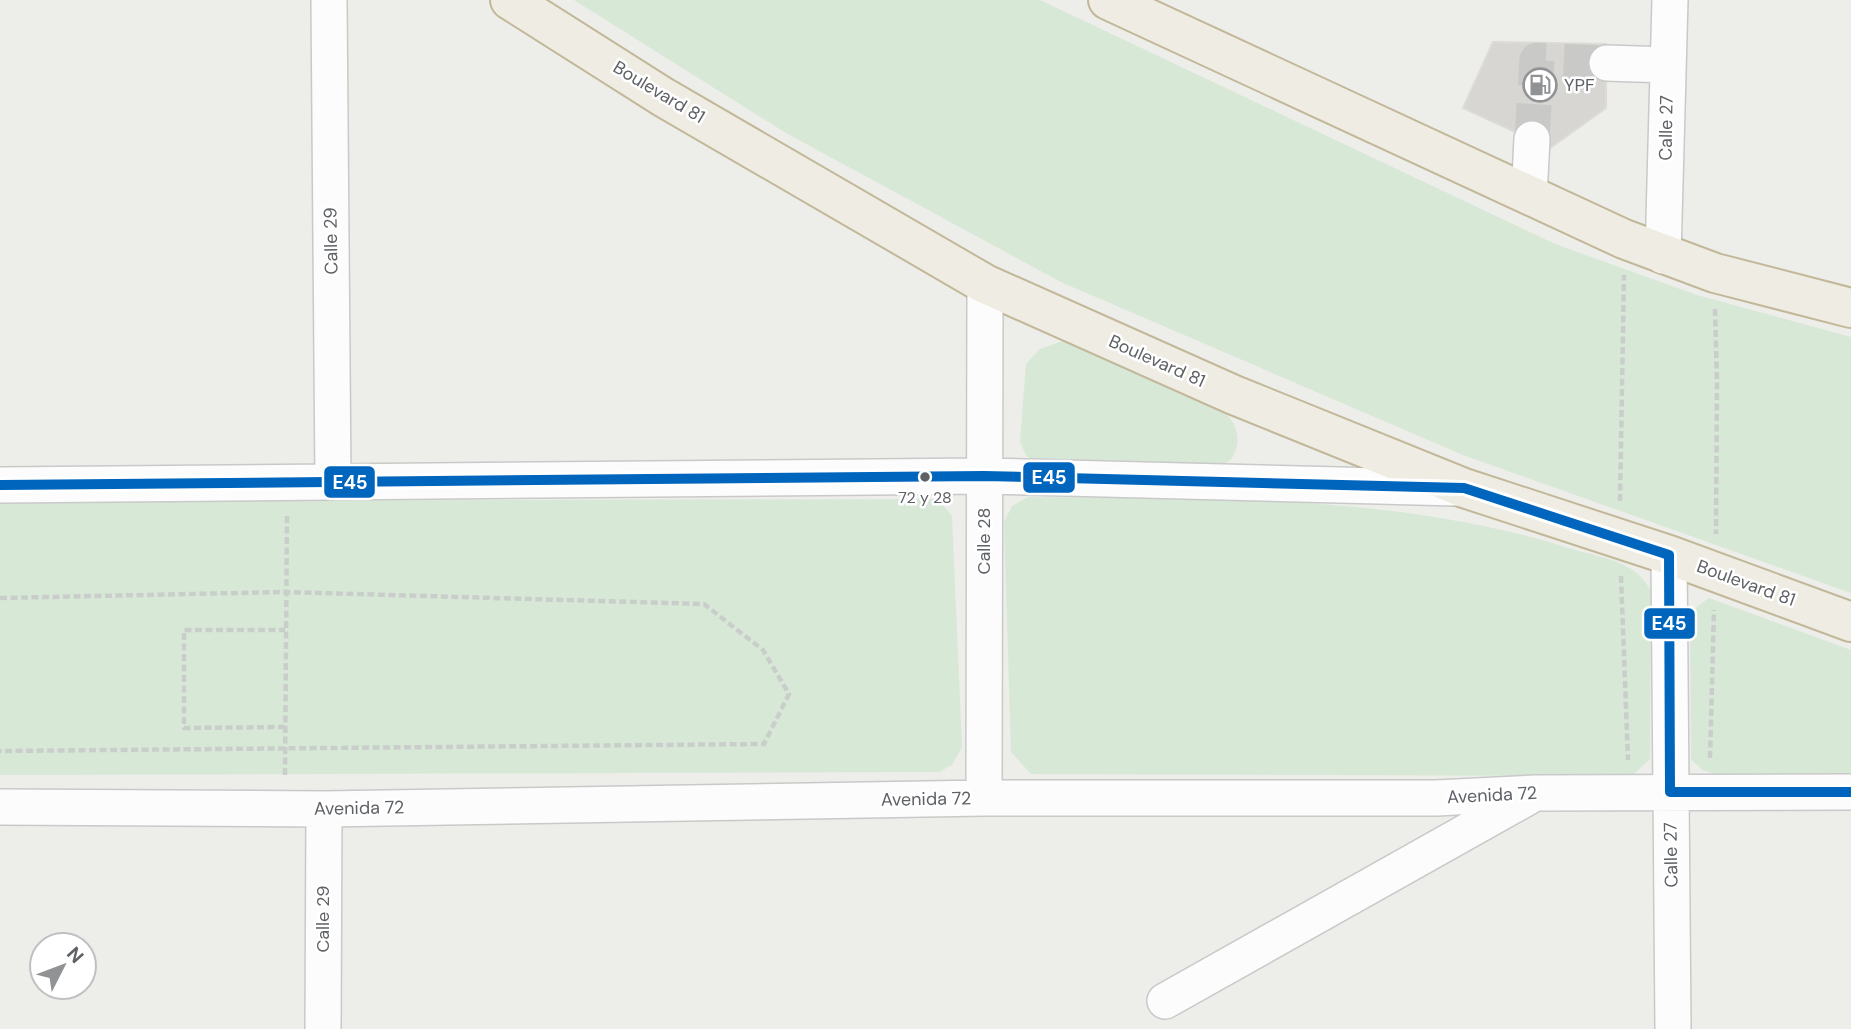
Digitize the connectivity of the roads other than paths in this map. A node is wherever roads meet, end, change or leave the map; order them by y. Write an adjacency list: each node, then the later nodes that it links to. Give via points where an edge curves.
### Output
1 (329, 0): 13 (street, Calle 29)
2 (510, 0): 10 (highway, Boulevard 81, via 663,97)
3 (1108, 0): 8 (highway)
4 (1670, 0): 6 (street, Calle 27)
5 (1607, 63): 6 (street)
6 (1668, 65): 9 (street, Calle 27)
7 (1532, 139): 8 (street)
8 (1529, 196): 9 (highway)
9 (1664, 256): 11 (highway)
10 (985, 284): 12 (street, Calle 28); 15 (highway, Boulevard 81, via 1234,395)
11 (1851, 308)
12 (984, 476): 13 (street); 15 (street); 21 (street, Calle 28)
13 (333, 482): 14 (street)
14 (0, 485)
15 (1464, 488): 16 (highway, Boulevard 81)
16 (1670, 555): 17 (highway, Boulevard 81); 18 (street, Calle 27)
17 (1851, 622)
18 (1670, 792): 19 (street, Avenida 72); 20 (street, Avenida 72); 26 (street, Calle 27)
19 (1851, 792)
20 (1536, 793): 21 (street, Avenida 72); 24 (street)
21 (984, 798): 23 (street, Avenida 72)
22 (0, 807): 23 (street, Avenida 72)
23 (324, 809): 25 (street, Calle 29)
24 (1165, 1001)
25 (323, 1029)
26 (1673, 1029)

